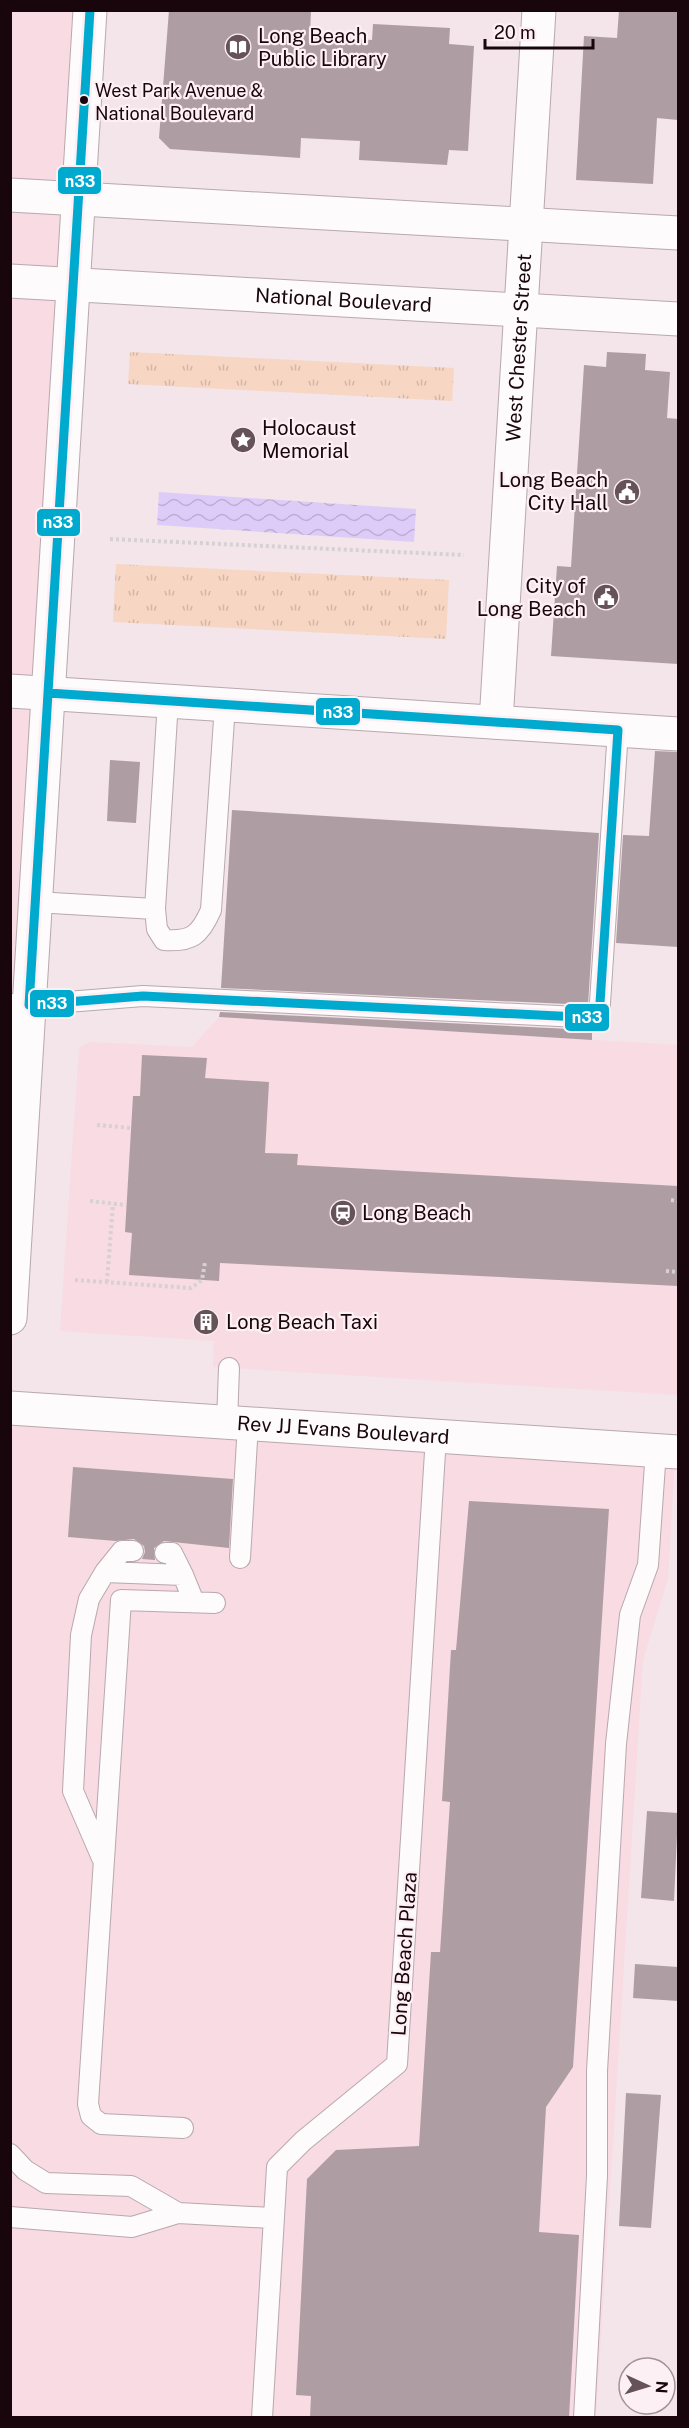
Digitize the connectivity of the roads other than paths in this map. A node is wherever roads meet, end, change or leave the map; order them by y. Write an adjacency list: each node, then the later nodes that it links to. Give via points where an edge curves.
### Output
1 (90, 10): 4 (main road)
2 (539, 10): 5 (main road, West Chester Street)
3 (10, 195): 4 (main road)
4 (78, 199): 5 (main road); 8 (main road)
5 (526, 224): 6 (main road); 9 (main road, West Chester Street)
6 (678, 233)
7 (10, 281): 8 (main road, National Boulevard)
8 (73, 285): 9 (main road, National Boulevard); 12 (main road)
9 (521, 310): 10 (main road, National Boulevard); 15 (main road, West Chester Street)
10 (678, 319)
11 (10, 691): 12 (main road)
12 (48, 693): 13 (main road); 18 (main road)
13 (168, 701): 14 (main road); 19 (lane)
14 (225, 705): 15 (main road); 19 (lane, via 211,910 202,930 183,941 164,940 157,929)
15 (496, 722): 16 (main road)
16 (618, 730): 17 (main road); 20 (lane, via 598,1018 143,996)
17 (678, 734)
18 (35, 902): 19 (lane); 20 (main road)
19 (155, 909)
20 (20, 1005): 21 (main road)
21 (10, 1318)
22 (229, 1368): 24 (lane)
23 (10, 1408): 24 (main road, Rev JJ Evans Boulevard)
24 (238, 1423): 25 (main road, Rev JJ Evans Boulevard); 29 (lane)
25 (436, 1436): 26 (main road, Rev JJ Evans Boulevard); 41 (lane, Long Beach Plaza, via 397,2064 277,2167)
26 (667, 1451): 43 (lane, via 648,1565 630,1615 616,1744 597,2071 597,2176)
27 (133, 1551): 30 (lane, via 122,1551)
28 (165, 1552): 31 (lane, via 171,1553)
29 (240, 1558)
30 (105, 1572): 31 (lane); 32 (lane)
31 (183, 1575): 34 (lane)
32 (89, 1599): 33 (lane); 36 (lane, via 81,1635 73,1791)
33 (121, 1600): 34 (lane); 36 (lane)
34 (194, 1602): 35 (lane)
35 (215, 1603)
36 (103, 1860): 37 (lane, via 87,2104 101,2124)
37 (183, 2128)
38 (10, 2154): 39 (lane, via 46,2182 131,2186)
39 (178, 2213): 40 (lane, via 132,2227); 41 (lane)
40 (10, 2217)
41 (272, 2218): 42 (lane, Long Beach Plaza)
42 (262, 2418)
43 (584, 2418)

